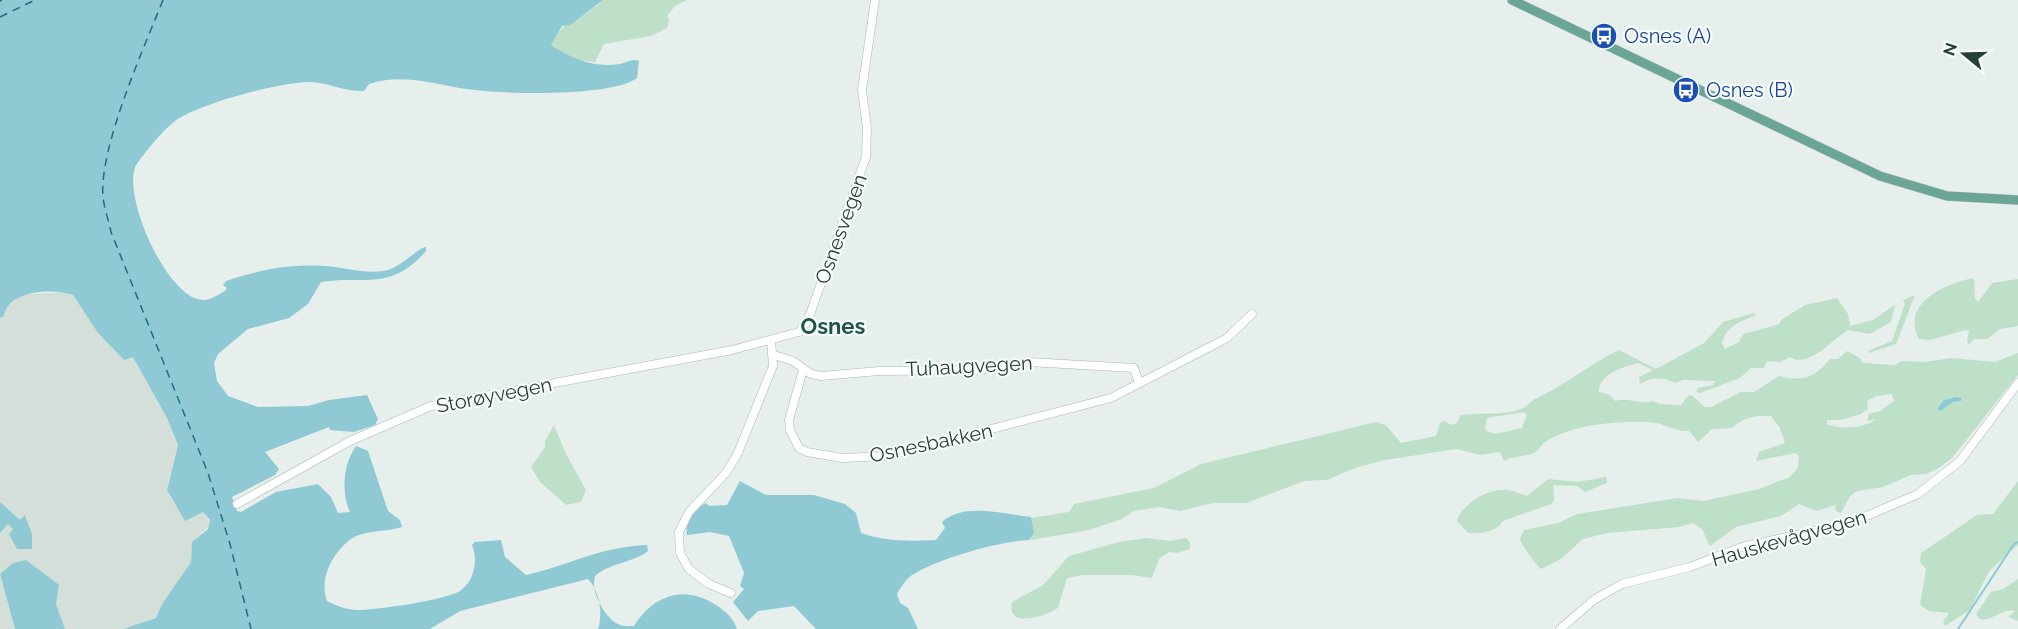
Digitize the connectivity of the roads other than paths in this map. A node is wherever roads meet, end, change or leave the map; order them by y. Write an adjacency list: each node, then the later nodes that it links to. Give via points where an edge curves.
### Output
1 (874, 0): 5 (street, Osnesvegen, via 863,80 868,142 863,171 805,325 795,334)
2 (1512, 0): 3 (main road, via 1880,176 1947,196)
3 (2018, 200)
4 (1252, 314): 8 (street, Osnesbakken, via 1227,338)
5 (771, 340): 6 (street); 10 (street, Storøyvegen, via 430,406 350,441)
6 (774, 355): 7 (street, Tuhaugvegen, via 793,361); 11 (street, via 738,455 689,512 679,532 681,553 689,569)
7 (803, 370): 8 (street, Tuhaugvegen, via 821,376 879,370 980,370 1029,362 1134,368); 8 (street, Osnesbakken, via 789,420 794,440 807,452 842,458 887,456 976,434 1111,398)
8 (1139, 383)
9 (2018, 383): 12 (street, Hauskevågvegen, via 1960,461 1918,494 1850,523 1742,547 1690,567 1622,584 1595,599)
10 (237, 504)
11 (731, 593)
12 (1560, 629)

